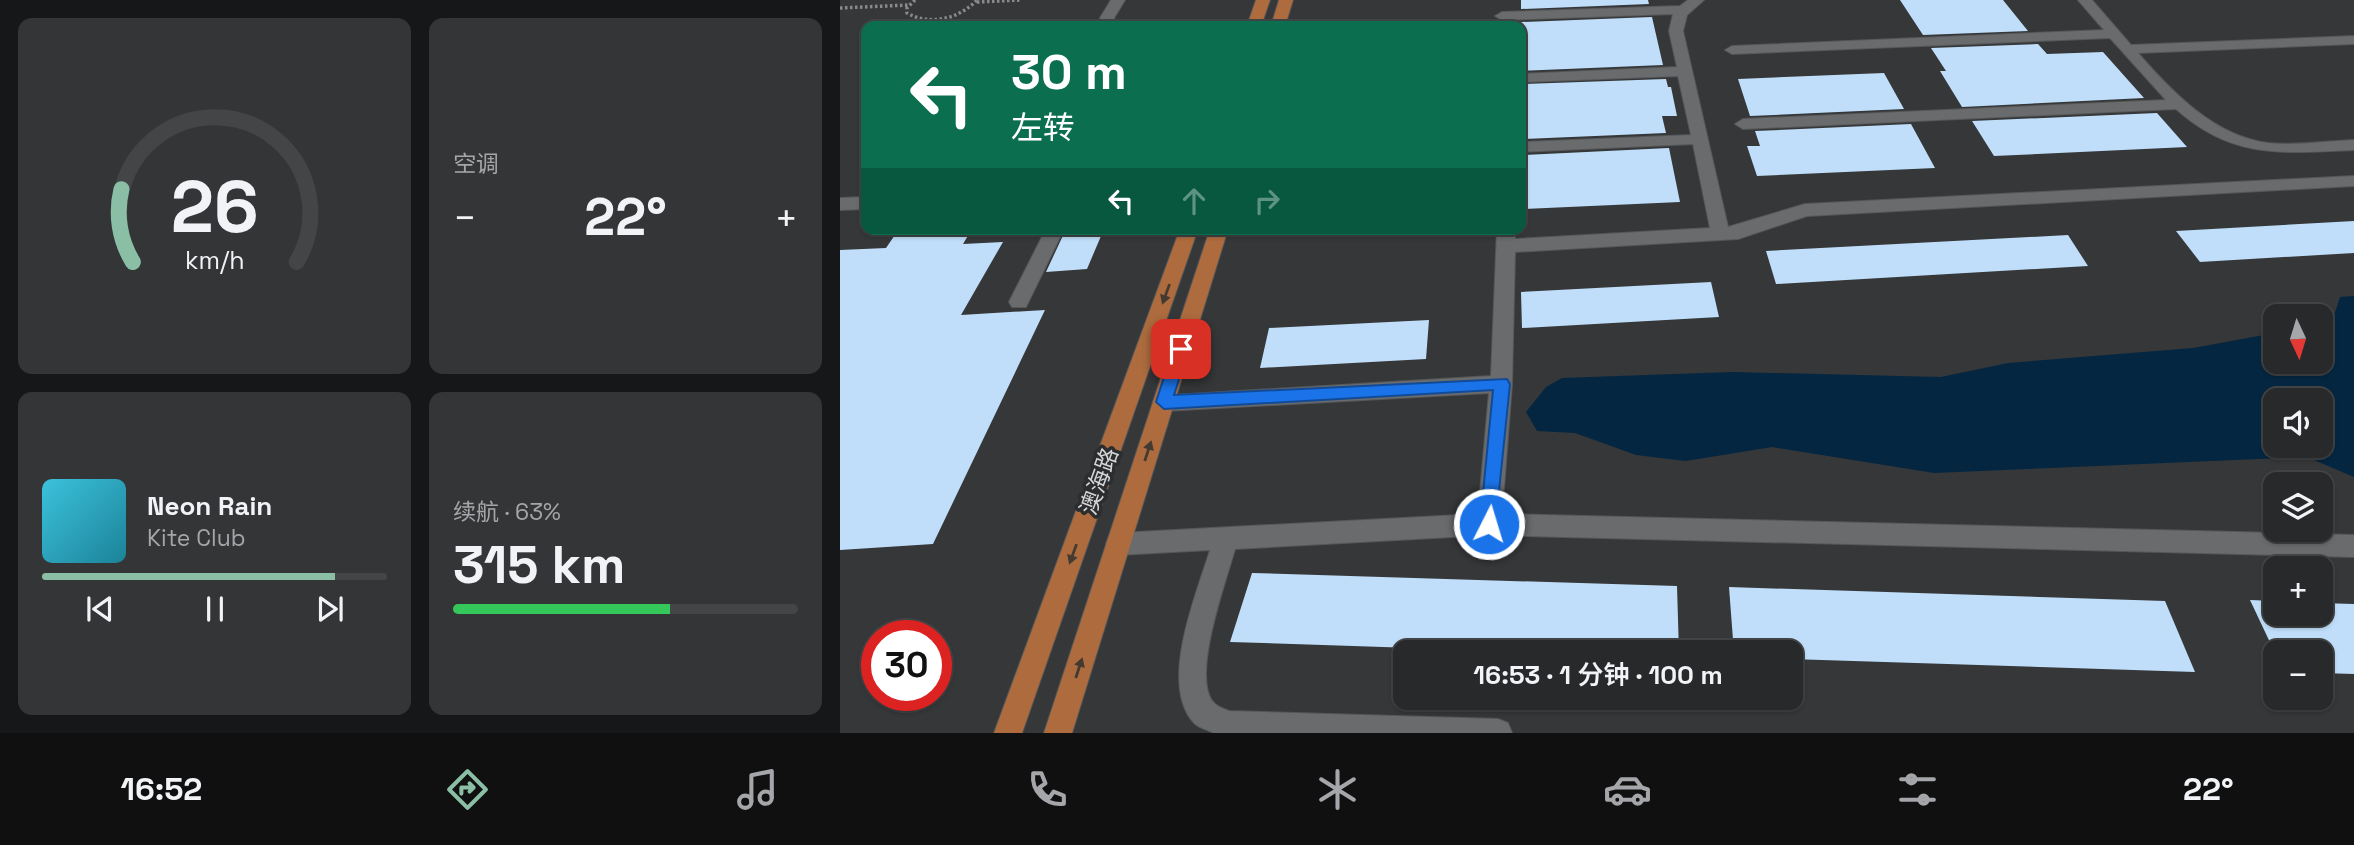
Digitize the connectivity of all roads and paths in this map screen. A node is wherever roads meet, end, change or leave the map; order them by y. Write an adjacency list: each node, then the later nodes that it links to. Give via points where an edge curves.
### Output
1 (915, 0): 10 (path)
2 (1020, 0): 9 (path)
3 (1118, 0): 13 (street)
4 (1263, 0): 14 (main road)
5 (1286, 0): 15 (main road)
6 (1502, 0): 16 (street)
7 (1697, 0): 12 (street)
8 (2085, 0): 17 (street)
9 (977, 1): 10 (path, via 953,15 929,19 912,16)
10 (910, 5): 11 (path)
11 (840, 8)
12 (1681, 10): 16 (street); 21 (street, via 1676,31)
13 (1108, 21)
14 (1256, 21)
15 (1280, 21)
16 (1502, 21)
17 (2116, 34): 19 (street); 20 (street)
18 (2354, 40): 19 (street)
19 (2129, 49): 23 (street)
20 (1732, 50)
21 (1685, 71): 22 (street); 25 (street)
22 (1526, 78)
23 (2179, 104): 24 (street); 26 (street, via 2212,131 2241,144 2267,148)
24 (1743, 124)
25 (1700, 139): 27 (street); 34 (street)
26 (2354, 145)
27 (1526, 148)
28 (2354, 181): 34 (street, via 1805,210 1757,228)
29 (861, 203): 30 (street)
30 (840, 204)
31 (1052, 235): 36 (street)
32 (1187, 235): 43 (main road, 澳海路, one-way to 43)
33 (1217, 235): 38 (main road, 澳海路)
34 (1721, 235): 35 (street)
35 (1506, 237): 37 (street)
36 (1019, 302)
37 (1502, 384): 38 (street); 39 (street)
38 (1164, 402): 41 (main road, 澳海路, one-way to 38)
39 (1489, 524): 40 (street); 42 (street)
40 (1226, 539): 41 (street); 45 (street, via 1192,660 1192,690 1204,713 1228,725)
41 (1118, 544): 44 (main road, 澳海路, one-way to 41)
42 (2354, 546)
43 (1008, 733)
44 (1058, 733)
45 (1498, 733)

